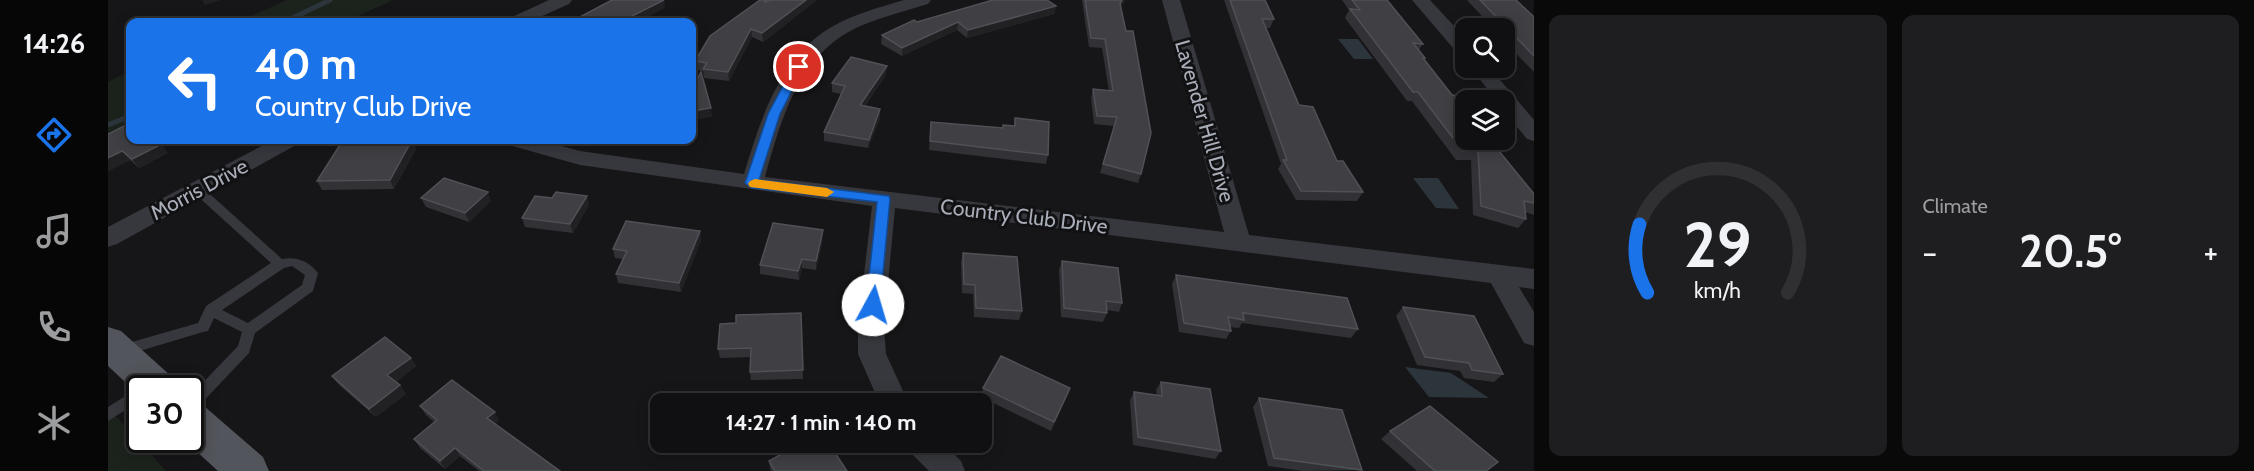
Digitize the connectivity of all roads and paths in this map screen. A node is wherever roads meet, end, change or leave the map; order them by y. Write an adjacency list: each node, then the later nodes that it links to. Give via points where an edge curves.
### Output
1 (563, 0): 5 (street)
2 (922, 0): 11 (street, via 849,26 830,35 813,50 786,88 774,114)
3 (1171, 0): 15 (street, Lavender Hill Drive)
4 (1421, 0): 6 (street)
5 (525, 18)
6 (1455, 39)
7 (1488, 78): 8 (street)
8 (1534, 134)
9 (282, 144): 12 (street, Morris Drive)
10 (530, 144): 11 (street, Country Club Drive, via 580,158)
11 (752, 183): 13 (street, Country Club Drive)
12 (197, 189): 14 (street, Morris Drive); 16 (lane)
13 (884, 199): 15 (street, Country Club Drive); 25 (street, via 871,326 872,354)
14 (108, 238)
15 (1239, 242): 17 (street, Country Club Drive)
16 (280, 264): 19 (lane); 20 (lane, via 294,261 312,273 308,288)
17 (1499, 275): 18 (street, Country Club Drive); 21 (street)
18 (1534, 279)
19 (211, 310): 20 (lane); 22 (lane, via 203,327)
20 (249, 330): 24 (lane, via 244,349)
21 (1534, 335)
22 (113, 347): 23 (main road)
23 (137, 375)
24 (204, 391)
25 (890, 393)
26 (126, 404): 27 (lane)
27 (108, 415)
28 (204, 432): 30 (main road)
29 (932, 453): 31 (street)
30 (248, 471)
31 (950, 471)

